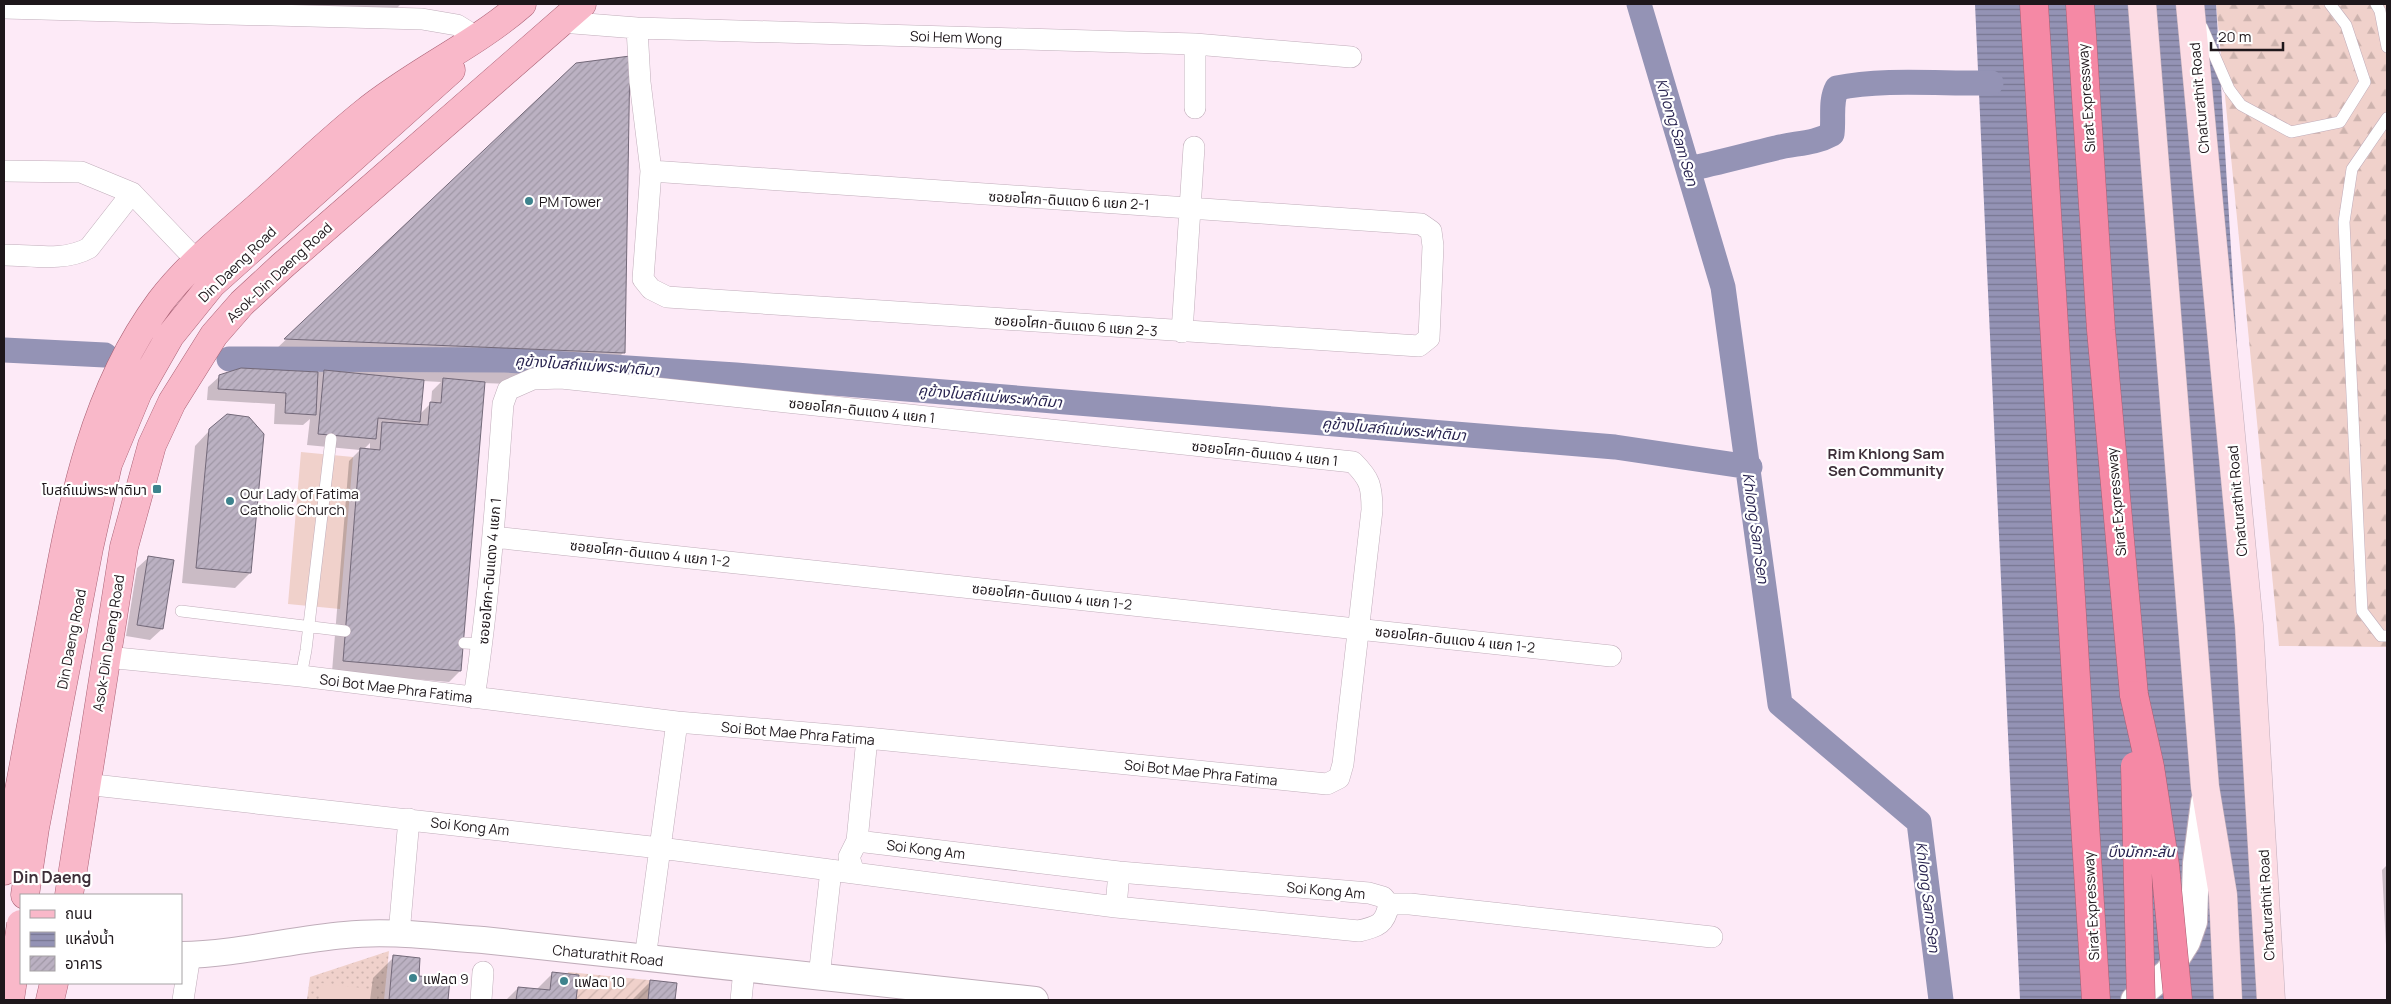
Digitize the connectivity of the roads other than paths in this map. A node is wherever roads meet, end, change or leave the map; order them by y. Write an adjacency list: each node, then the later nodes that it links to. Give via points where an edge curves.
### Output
1 (522, 4): 12 (main road)
2 (582, 4): 10 (main road, Asok-Din Daeng Road)
3 (2034, 4): 57 (highway, Sirat Expressway)
4 (2080, 4): 37 (highway, Sirat Expressway, via 2101,330)
5 (2142, 4): 42 (main road)
6 (2190, 4): 7 (lane, via 2230,89 2241,105 2291,132 2340,122 2365,82 2346,25); 78 (main road, Chaturathit Road, via 2249,625)
7 (2330, 4)
8 (2376, 4): 14 (lane)
9 (4, 8): 12 (street, via 422,19 457,25)
10 (561, 22): 11 (street, Soi Hem Wong); 35 (main road, Asok-Din Daeng Road, via 282,266 242,303 214,335 172,402 152,445 124,547)
11 (637, 28): 13 (street, Soi Hem Wong); 20 (street)
12 (483, 37): 24 (main road, via 401,85 364,112); 50 (main road, Din Daeng Road, via 212,284 170,336 138,392 108,464 89,548 34,828)
13 (1195, 44): 15 (street, Soi Hem Wong); 16 (street)
14 (2387, 47)
15 (1351, 57)
16 (1195, 108)
17 (2387, 118): 33 (lane, via 2352,170 2344,222 2362,610 2380,636)
18 (1194, 147): 22 (street)
19 (4, 171): 21 (street, via 81,172)
20 (651, 171): 22 (street, ซอยอโศก-ดินแดง 6 แยก 2-1); 26 (street, ซอยอโศก-ดินแดง 6 แยก 2-3, via 643,278 651,289 667,297)
21 (132, 193): 23 (street, via 89,248 79,254); 24 (street)
22 (1190, 207): 25 (street, ซอยอโศก-ดินแดง 6 แยก 2-1, via 1421,224 1431,231); 26 (street)
23 (4, 255)
24 (197, 261): 47 (main road, via 160,302 127,356 102,407 66,538)
25 (1431, 285): 26 (street, ซอยอโศก-ดินแดง 6 แยก 2-3, via 1429,338 1419,346)
26 (1182, 332)
27 (331, 439): 30 (lane)
28 (493, 537): 31 (street, ซอยอโศก-ดินแดง 4 แยก 1-2); 31 (street, ซอยอโศก-ดินแดง 4 แยก 1, via 503,404 508,390 533,379 560,378 1353,462 1366,475 1372,490); 38 (street, ซอยอโศก-ดินแดง 4 แยก 1, via 473,644)
29 (181, 611): 30 (lane)
30 (308, 627): 32 (lane); 36 (lane)
31 (1357, 628): 34 (street, ซอยอโศก-ดินแดง 4 แยก 1-2); 40 (street, Soi Bot Mae Phra Fatima, via 1343,764 1339,778 1327,784)
32 (345, 631)
33 (2387, 636)
34 (1612, 656)
35 (106, 657): 36 (street, Soi Bot Mae Phra Fatima); 41 (main road, Asok-Din Daeng Road)
36 (301, 676): 38 (street, Soi Bot Mae Phra Fatima)
37 (2134, 695): 75 (highway, Sirat Expressway, bridge); 76 (highway, bridge, via 2150,767 2165,865)
38 (474, 698): 39 (street, Soi Bot Mae Phra Fatima)
39 (677, 722): 40 (street, Soi Bot Mae Phra Fatima); 45 (street)
40 (867, 738): 44 (street)
41 (85, 784): 43 (street, Soi Kong Am); 51 (main road, Asok-Din Daeng Road)
42 (2205, 788): 74 (street, bridge, via 2196,863 2194,922 2188,942 2168,972); 77 (main road, via 2223,895)
43 (409, 819): 45 (street, Soi Kong Am); 55 (street)
44 (857, 841): 48 (street, Soi Kong Am); 49 (street, via 849,858)
45 (660, 848): 46 (street, Soi Kong Am); 61 (street)
46 (831, 870): 49 (street, Soi Kong Am); 64 (street)
47 (4, 871)
48 (1119, 872): 52 (street, Soi Kong Am, via 1368,893 1383,897); 53 (street)
49 (854, 873): 53 (street, Soi Kong Am)
50 (25, 894)
51 (69, 894)
52 (1389, 904): 53 (street, Soi Kong Am, via 1386,918 1376,927 1360,931); 56 (street)
53 (1116, 907)
54 (20, 931): 66 (main road, bridge)
55 (399, 934): 60 (street, Chaturathit Road, via 347,935); 61 (street, Chaturathit Road, via 483,940)
56 (1712, 937)
57 (2094, 945): 72 (highway); 73 (highway, Sirat Expressway)
58 (4, 948): 59 (street)
59 (20, 950)
60 (186, 955): 68 (street)
61 (644, 959): 62 (street, Chaturathit Road)
62 (744, 970): 64 (street, Chaturathit Road); 70 (street)
63 (484, 972): 69 (street)
64 (819, 977): 71 (street, Chaturathit Road)
65 (54, 984): 67 (main road)
66 (10, 1000)
67 (50, 1000)
68 (182, 1000)
69 (481, 1000)
70 (741, 1000)
71 (1035, 1000)
72 (2088, 1000)
73 (2096, 1000)
74 (2134, 1000)
75 (2141, 1000)
76 (2178, 1000)
77 (2228, 1000)
78 (2271, 1000)

